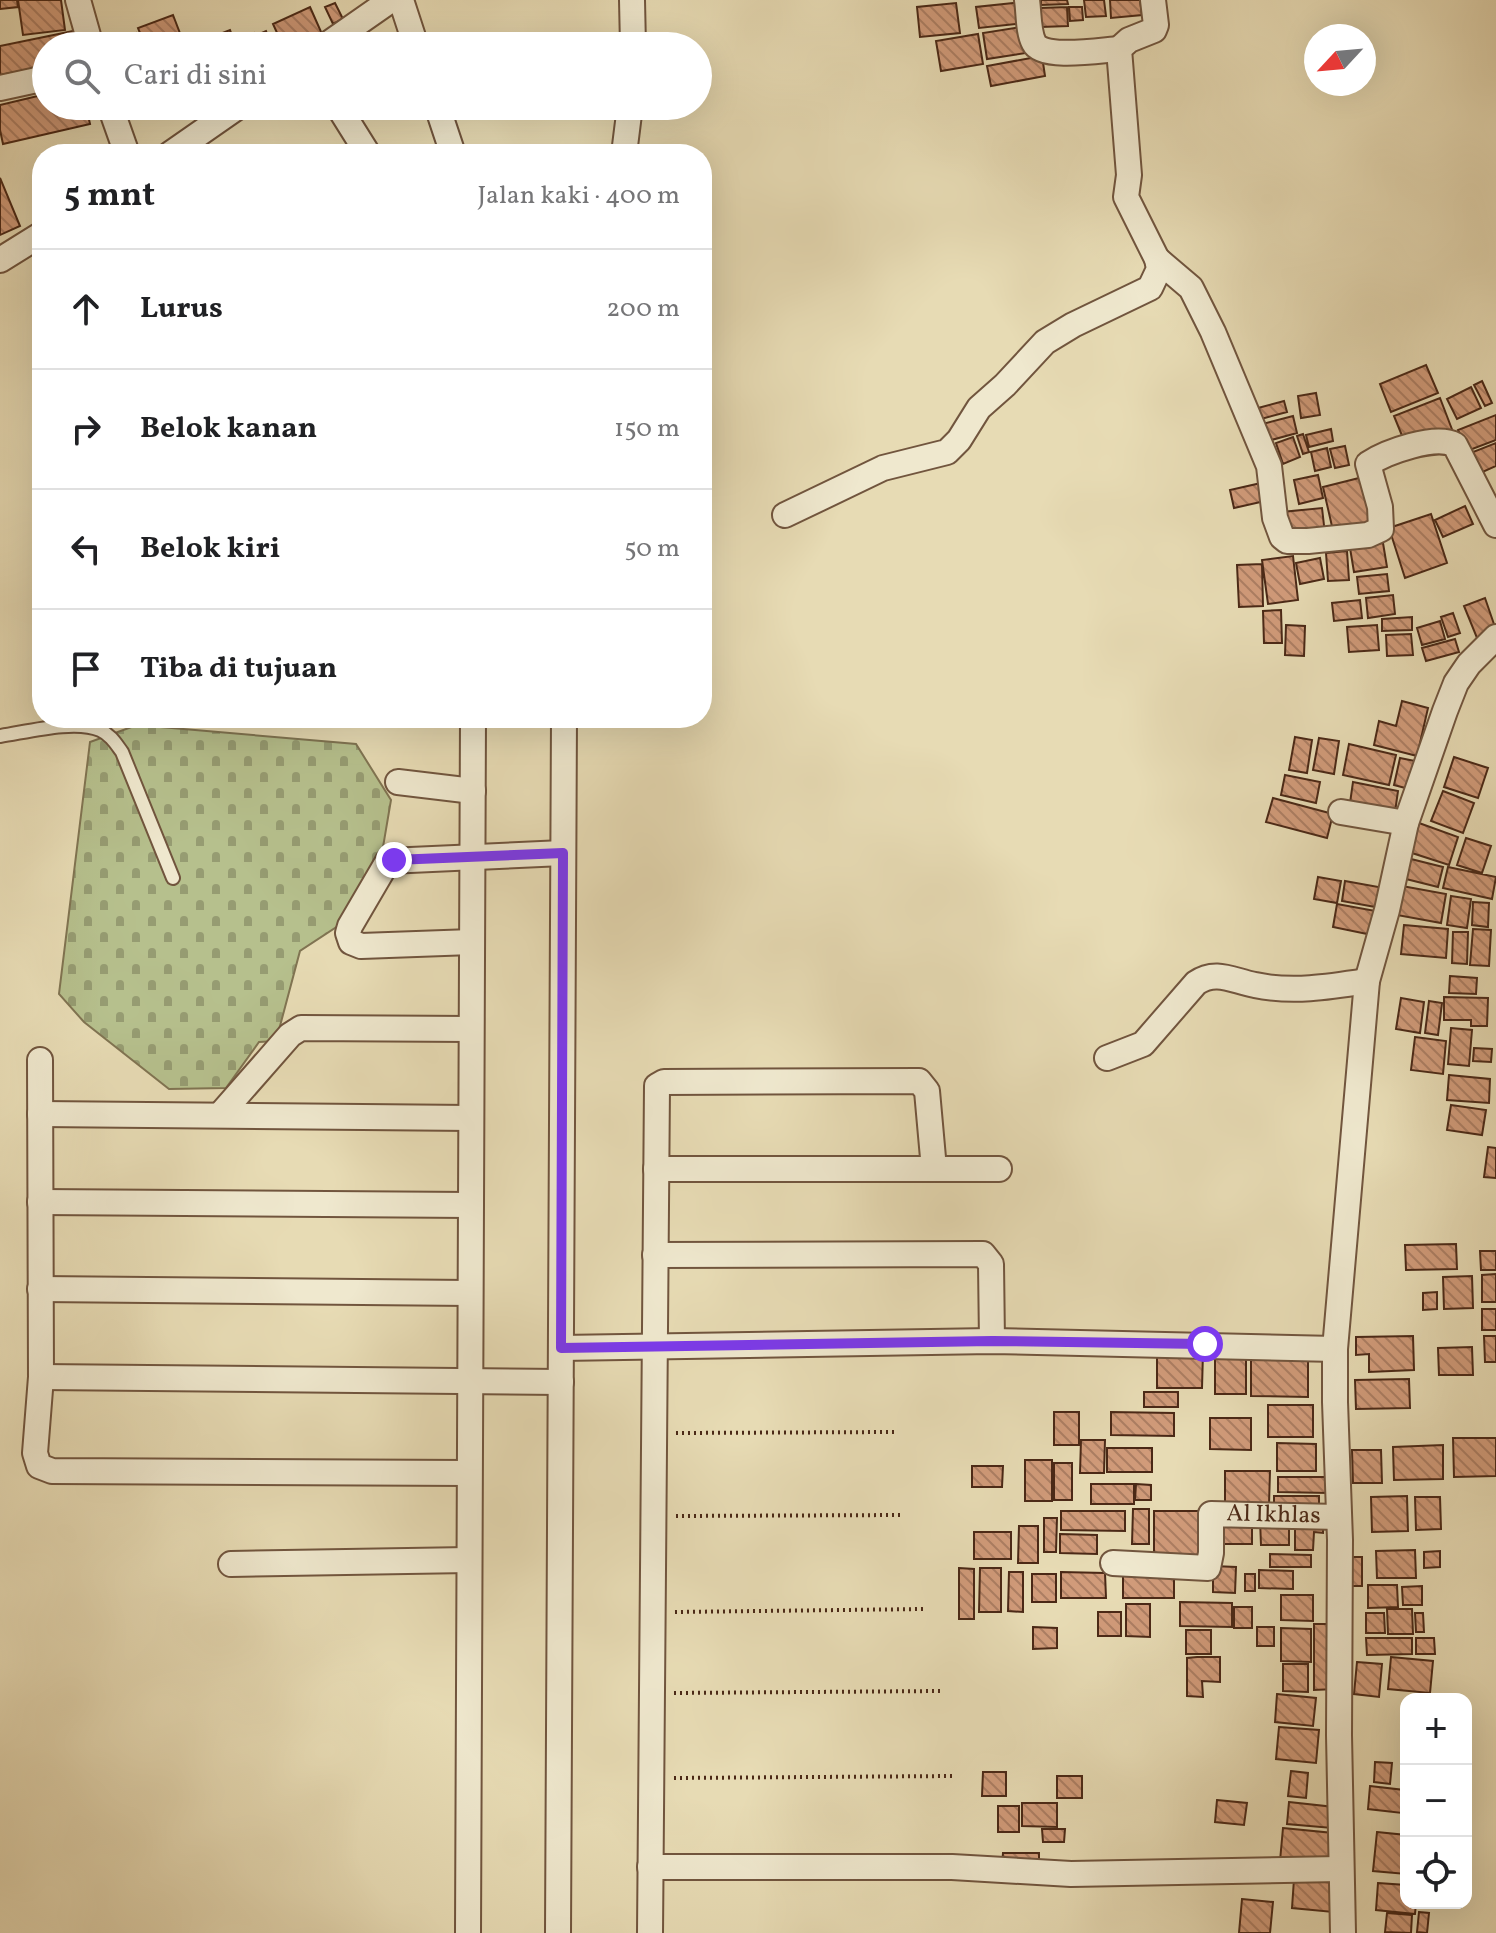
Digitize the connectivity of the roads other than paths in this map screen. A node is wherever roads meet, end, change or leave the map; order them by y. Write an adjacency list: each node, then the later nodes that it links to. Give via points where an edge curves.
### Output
1 (78, 0): 7 (street)
2 (391, 0): 8 (street)
3 (401, 0): 9 (street)
4 (632, 0): 10 (street)
5 (1027, 0): 11 (street, via 1039,49)
6 (1153, 0): 11 (street, via 1154,30)
7 (87, 32)
8 (345, 32)
9 (411, 32)
10 (633, 32)
11 (1119, 49): 25 (street, via 1129,175 1126,197)
12 (32, 81): 13 (street)
13 (0, 88)
14 (115, 120): 19 (street)
15 (219, 120): 20 (street)
16 (347, 120): 21 (street)
17 (442, 120): 22 (street)
18 (628, 120): 23 (street)
19 (123, 144)
20 (184, 144)
21 (362, 144)
22 (450, 144)
23 (625, 144)
24 (32, 240): 26 (street)
25 (1157, 259): 27 (street, via 1159,269 1150,288 1045,342 979,408 954,447 883,468); 28 (street, via 1191,288 1213,332 1269,466 1275,518 1287,541 1368,535 1381,529 1368,464 1428,442 1455,445)
26 (0, 260)
27 (785, 515)
28 (1496, 525)
29 (1496, 637): 38 (street, via 1456,683)
30 (66, 728): 34 (lane)
31 (91, 728): 41 (lane, via 112,738 122,752)
32 (473, 728): 36 (street)
33 (564, 728): 39 (street)
34 (0, 736)
35 (398, 782): 36 (street)
36 (473, 791): 40 (street)
37 (1341, 812): 38 (street)
38 (1406, 823): 43 (street)
39 (563, 853): 40 (street); 60 (street)
40 (472, 857): 42 (street); 42 (street, via 388,861 348,933 351,942 361,946)
41 (173, 878)
42 (472, 942): 44 (street)
43 (1367, 981): 45 (street, via 1301,990 1206,977 1143,1044); 61 (street)
44 (471, 1029): 48 (street, via 301,1028); 49 (street)
45 (1107, 1058)
46 (40, 1060): 47 (street)
47 (40, 1114): 48 (street); 53 (street)
48 (220, 1115): 49 (street)
49 (471, 1118): 54 (street)
50 (656, 1169): 51 (street); 51 (street, via 656,1089 662,1082 919,1081 927,1091); 55 (street)
51 (934, 1169): 52 (street)
52 (999, 1169)
53 (40, 1202): 54 (street); 56 (street)
54 (471, 1205): 57 (street)
55 (655, 1255): 58 (street, via 983,1254 991,1264); 59 (street)
56 (40, 1289): 57 (street); 62 (street)
57 (470, 1293): 63 (street)
58 (992, 1341): 59 (street); 61 (street)
59 (654, 1346): 60 (street); 70 (street)
60 (561, 1348): 64 (street)
61 (1335, 1349): 66 (street)
62 (41, 1377): 63 (street); 65 (street, via 35,1453 44,1470)
63 (470, 1381): 64 (street); 65 (street)
64 (561, 1382): 73 (street)
65 (469, 1473): 67 (street)
66 (1339, 1517): 68 (street, Al Ikhlas, via 1211,1514 1208,1568); 71 (street)
67 (469, 1560): 69 (street); 72 (street)
68 (1113, 1563)
69 (231, 1564)
70 (650, 1867): 71 (street, via 952,1867 1107,1875); 74 (street)
71 (1340, 1869): 75 (street)
72 (468, 1933)
73 (558, 1933)
74 (650, 1933)
75 (1343, 1933)

